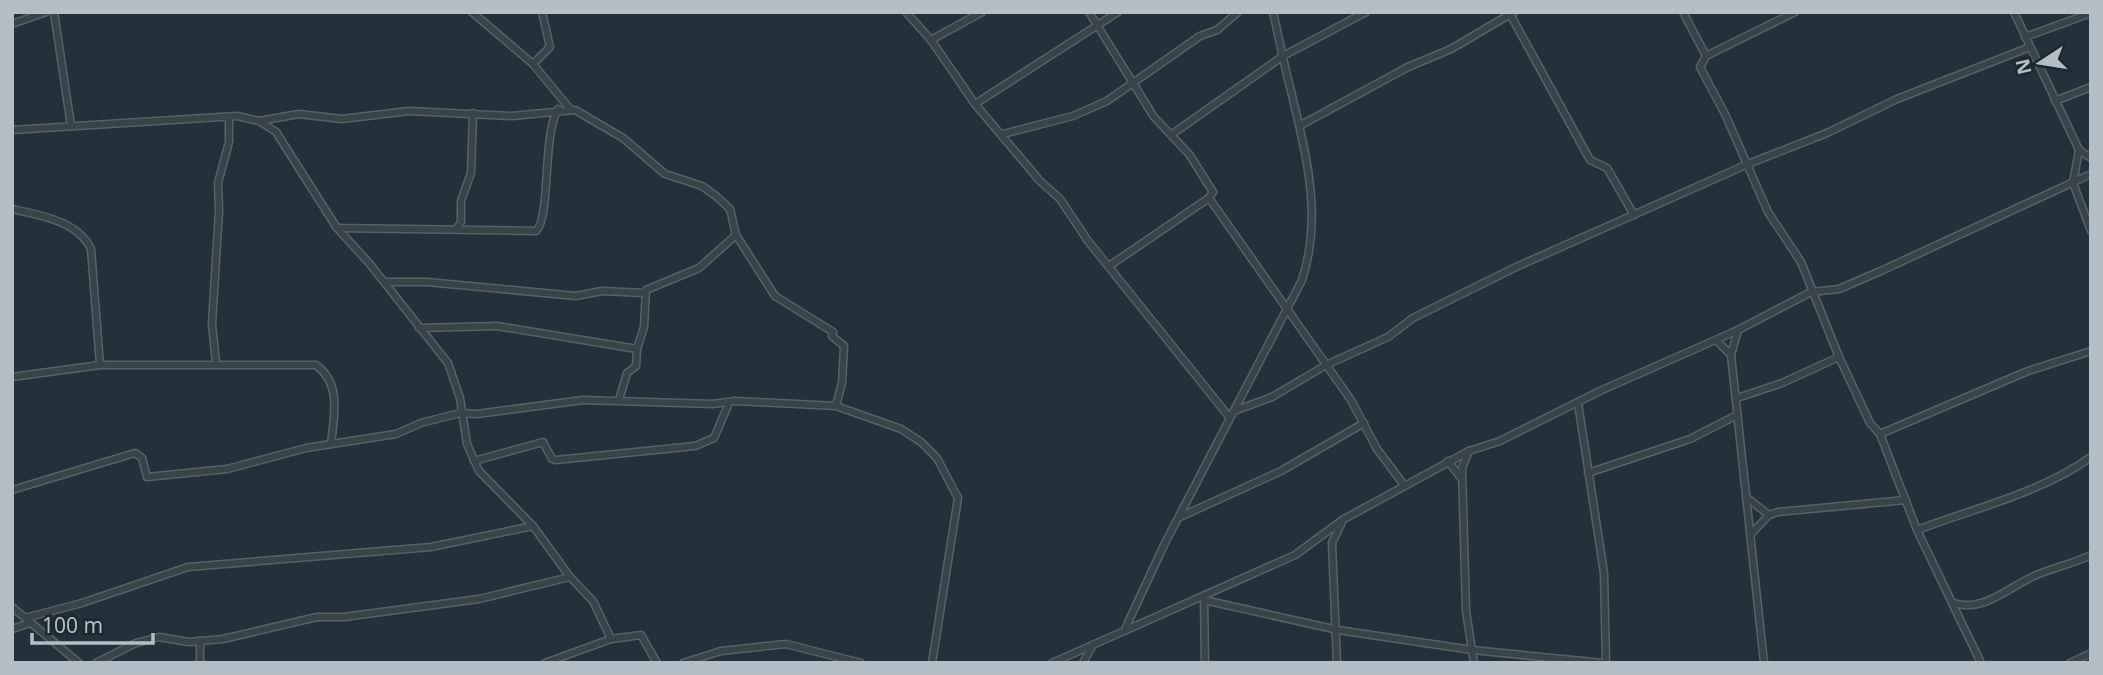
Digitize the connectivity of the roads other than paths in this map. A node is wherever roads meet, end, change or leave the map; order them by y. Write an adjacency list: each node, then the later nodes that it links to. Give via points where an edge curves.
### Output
1 (46, 12): 17 (street)
2 (54, 12): 35 (street)
3 (472, 12): 24 (street)
4 (542, 12): 24 (street, via 550,47)
5 (906, 12): 20 (street)
6 (982, 12): 20 (street)
7 (1089, 12): 18 (street)
8 (1118, 12): 18 (street)
9 (1238, 12): 25 (street)
10 (1273, 12): 22 (street)
11 (1366, 12): 22 (street)
12 (1683, 12): 23 (street)
13 (1795, 12): 23 (street)
14 (2014, 12): 19 (street)
15 (1512, 13): 34 (street); 46 (street, via 1590,160 1607,168)
16 (2091, 13): 19 (street)
17 (12, 24)
18 (1097, 24): 25 (street); 28 (street)
19 (2025, 37): 21 (street)
20 (930, 40): 28 (street)
21 (2030, 47): 27 (street); 41 (street)
22 (1283, 55): 34 (street); 38 (street)
23 (1706, 56): 41 (street, via 1700,68 1703,76)
24 (533, 64): 30 (street)
25 (1133, 83): 37 (street, via 1073,116); 38 (street)
26 (2091, 87): 27 (street)
27 (2055, 101): 39 (street)
28 (975, 104): 37 (street)
29 (558, 109): 30 (street); 31 (street, via 512,116); 48 (street, via 550,131 538,229 531,233)
30 (570, 109): 50 (street, via 623,138 665,174 710,191 730,209)
31 (473, 113): 33 (street, via 409,111 342,119 299,114); 48 (street, via 471,173)
32 (229, 117): 33 (street); 35 (street); 63 (street, via 229,142 218,183 212,324)
33 (259, 121): 47 (street, via 280,137)
34 (1301, 125): 55 (street, via 1313,240 1302,280)
35 (71, 126): 36 (street)
36 (12, 130)
37 (1003, 134): 51 (street, via 1060,199)
38 (1171, 135): 44 (street, via 1209,183 1213,192)
39 (2079, 150): 40 (street); 43 (street)
40 (2091, 158)
41 (1748, 164): 46 (street); 53 (street, via 1768,212 1801,262)
42 (2091, 174): 43 (street)
43 (2073, 183): 49 (street); 53 (street, via 1861,280 1839,289)
44 (1209, 198): 51 (street); 55 (street)
45 (12, 209): 64 (street, via 65,224 85,237 91,249)
46 (1634, 215): 65 (street, via 1464,292 1413,318 1388,337)
47 (337, 228): 48 (street); 52 (street)
48 (456, 229)
49 (2091, 231)
50 (736, 235): 54 (street, via 699,268 661,281); 71 (street, via 775,296 833,332 844,346)
51 (1109, 267): 73 (street)
52 (385, 282): 54 (street, via 576,296 602,291); 56 (street)
53 (1811, 292): 57 (street); 62 (street)
54 (645, 293): 59 (street, via 644,327)
55 (1286, 308): 65 (street); 73 (street)
56 (419, 328): 59 (street, via 497,326); 72 (street, via 453,373)
57 (1738, 330): 58 (street); 61 (street)
58 (1716, 340): 61 (street); 70 (street)
59 (637, 349): 68 (street, via 636,366 628,373)
60 (2091, 351): 76 (street, via 2028,371)
61 (1731, 355): 67 (street)
62 (1839, 357): 67 (street); 76 (street, via 1870,423)
63 (216, 363): 64 (street); 77 (street, via 308,364 323,370 335,403)
64 (100, 365): 66 (street)
65 (1326, 365): 73 (street); 75 (street)
66 (12, 377)
67 (1737, 398): 74 (street)
68 (619, 400): 69 (street); 72 (street)
69 (729, 403): 71 (street); 80 (street, via 713,438 695,446 556,460 543,442)
70 (1578, 404): 78 (street); 82 (street)
71 (836, 406): 119 (street, via 912,435 937,458 956,492 958,505)
72 (460, 413): 77 (street, via 396,434); 80 (street)
73 (1232, 414): 89 (street)
74 (1737, 415): 82 (street, via 1690,439); 86 (street)
75 (1364, 423): 84 (street); 89 (street, via 1281,471)
76 (1880, 434): 87 (street)
77 (331, 444): 85 (street, via 219,470 146,478 142,458 135,453)
78 (1469, 451): 81 (street); 83 (street)
79 (2091, 457): 92 (street, via 2008,497)
80 (474, 461): 91 (street)
81 (1448, 461): 83 (street); 84 (street)
82 (1588, 474): 125 (street, via 1604,573)
83 (1462, 479): 108 (street, via 1466,611)
84 (1404, 485): 90 (street)
85 (12, 490)
86 (1746, 497): 88 (street); 93 (street)
87 (1906, 500): 88 (street); 92 (street)
88 (1769, 515): 93 (street)
89 (1180, 517): 102 (street)
90 (1344, 519): 96 (street, via 1294,555); 104 (street, via 1332,543)
91 (533, 526): 95 (street); 100 (street, via 432,547 188,567)
92 (1917, 530): 97 (street)
93 (1751, 534): 126 (street)
94 (2091, 555): 98 (street, via 2035,575)
95 (570, 577): 105 (street, via 593,601); 106 (street, via 479,599 344,617 328,615)
96 (1205, 598): 102 (street); 104 (street); 122 (street)
97 (1954, 603): 98 (street); 101 (street)
98 (1976, 605): 101 (street)
99 (12, 607): 100 (street)
100 (27, 620): 103 (street); 110 (street)
101 (1964, 625): 127 (street)
102 (1126, 627): 107 (street)
103 (12, 629)
104 (1338, 630): 108 (street); 123 (street)
105 (611, 639): 115 (street); 116 (street, via 641,635)
106 (200, 641): 113 (street, via 159,637); 114 (street)
107 (1092, 645): 120 (street); 121 (street)
108 (1472, 650): 124 (street); 125 (street)
109 (2091, 653): 128 (street)
110 (69, 656): 111 (street); 112 (street)
111 (63, 663)
112 (79, 663)
113 (96, 663)
114 (200, 663)
115 (545, 663)
116 (657, 663)
117 (683, 663): 118 (street, via 721,651 786,644)
118 (861, 663)
119 (932, 663)
120 (1052, 663)
121 (1083, 663)
122 (1205, 663)
123 (1337, 663)
124 (1474, 663)
125 (1605, 663)
126 (1764, 663)
127 (1981, 663)
128 (2070, 663)

